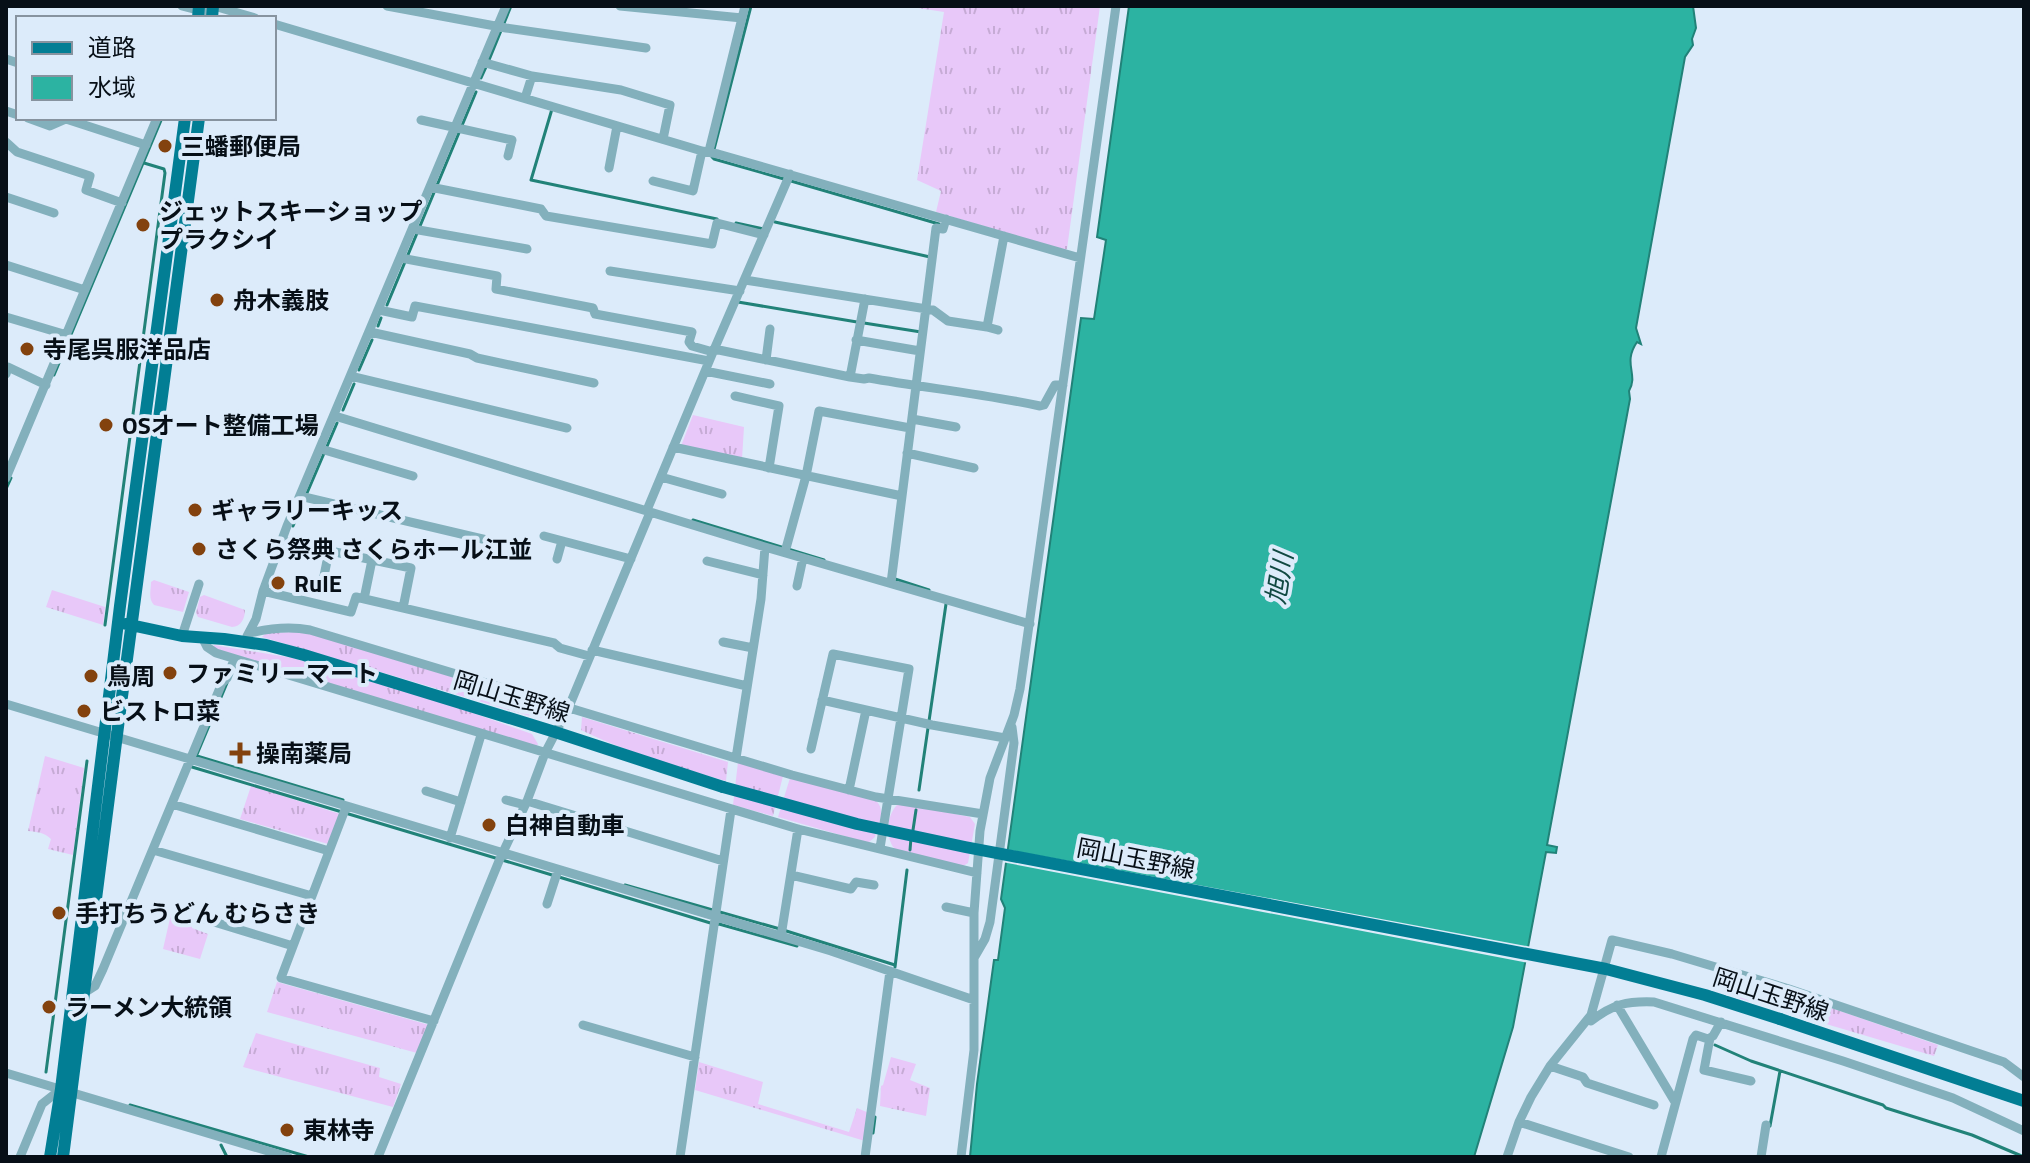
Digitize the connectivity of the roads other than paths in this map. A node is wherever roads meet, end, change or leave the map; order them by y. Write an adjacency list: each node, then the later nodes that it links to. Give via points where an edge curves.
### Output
1 (182, 6): 7 (street)
2 (392, 6): 12 (street)
3 (506, 6): 12 (street)
4 (620, 6): 10 (street)
5 (745, 6): 10 (street)
6 (1116, 6): 44 (street)
7 (198, 11): 8 (street)
8 (213, 11): 9 (street)
9 (243, 16)
10 (742, 18): 30 (street)
11 (276, 25): 16 (street)
12 (501, 27): 13 (street); 14 (street)
13 (646, 48)
14 (486, 63): 15 (street); 16 (street)
15 (532, 76): 17 (street); 27 (street, via 621,90 670,105)
16 (474, 83): 17 (street); 26 (street)
17 (526, 96): 25 (street)
18 (34, 120): 19 (street, via 50,126)
19 (64, 120)
20 (69, 120): 29 (street)
21 (156, 120): 29 (street)
22 (185, 120): 111 (main road)
23 (199, 120): 111 (main road)
24 (421, 120): 26 (street)
25 (617, 126): 27 (street); 32 (street)
26 (459, 128): 31 (street, via 512,140); 35 (street)
27 (663, 137): 30 (street)
28 (6, 142): 37 (street, via 17,152 90,176 86,190)
29 (146, 145): 37 (street)
30 (710, 152): 33 (street); 34 (street, via 693,191)
31 (508, 156)
32 (609, 168)
33 (789, 178): 39 (street); 41 (street)
34 (653, 181)
35 (433, 188): 40 (street); 41 (street, via 541,209 546,216 712,244 717,223)
36 (6, 197): 38 (street)
37 (122, 203): 49 (street)
38 (54, 213)
39 (942, 225): 42 (street); 52 (street)
40 (416, 229): 43 (street); 45 (street)
41 (764, 235): 48 (street)
42 (1004, 236): 44 (street); 55 (street)
43 (527, 249)
44 (1080, 258): 70 (street)
45 (404, 259): 53 (street); 62 (street, via 497,276 496,289 692,332 689,342)
46 (6, 265): 49 (street)
47 (610, 271): 50 (street)
48 (745, 280): 50 (street); 51 (street)
49 (85, 290): 59 (street)
50 (740, 291): 62 (street)
51 (865, 299): 52 (street); 60 (street)
52 (928, 309): 55 (street, via 948,321); 61 (street)
53 (379, 310): 58 (street); 62 (street, via 412,317 415,306)
54 (6, 317): 59 (street)
55 (987, 327): 57 (street)
56 (770, 329): 63 (street)
57 (998, 330)
58 (370, 332): 65 (street); 67 (street)
59 (67, 335): 69 (street)
60 (856, 340): 61 (street); 66 (street)
61 (920, 351): 71 (street)
62 (711, 359): 63 (street); 68 (street); 77 (street)
63 (766, 360): 66 (street)
64 (6, 374): 69 (street, via 8,367)
65 (351, 376): 73 (street); 76 (street)
66 (850, 377): 71 (street)
67 (594, 383)
68 (770, 384)
69 (46, 385): 84 (street)
70 (1063, 385): 71 (street, via 1055,385 1040,406); 112 (street)
71 (918, 386): 74 (street)
72 (735, 396): 80 (street, via 779,406)
73 (335, 416): 78 (street); 89 (street)
74 (914, 422): 75 (street); 79 (street); 83 (street, via 819,411)
75 (956, 427)
76 (567, 428)
77 (675, 448): 80 (street); 85 (street)
78 (324, 450): 82 (street); 88 (street)
79 (911, 454): 81 (street); 87 (street)
80 (769, 468): 83 (street)
81 (974, 468)
82 (413, 476)
83 (806, 476): 87 (street); 95 (street)
84 (6, 478)
85 (664, 478): 86 (street); 89 (street)
86 (722, 494)
87 (902, 496): 104 (street)
88 (305, 497): 91 (street); 92 (street)
89 (647, 510): 94 (street); 99 (street)
90 (544, 536): 93 (street)
91 (283, 541): 96 (street); 107 (street)
92 (491, 541)
93 (562, 541): 98 (street); 99 (street)
94 (765, 547): 95 (street); 102 (street)
95 (786, 550): 97 (street)
96 (329, 551): 100 (street); 103 (street)
97 (803, 558): 104 (street); 106 (street)
98 (557, 559)
99 (631, 559): 119 (street)
100 (372, 560): 108 (street); 109 (street, via 411,568)
101 (707, 561): 102 (street)
102 (763, 575): 118 (street)
103 (323, 581)
104 (891, 581): 112 (street)
105 (199, 584): 114 (street)
106 (797, 586)
107 (263, 591): 108 (street, via 351,612 356,597); 110 (street)
108 (364, 599): 109 (street)
109 (403, 608): 119 (street)
110 (257, 613): 113 (street); 115 (street)
111 (125, 624): 114 (main road, 岡山玉野線); 130 (main road)
112 (1030, 624): 127 (street)
113 (271, 628): 115 (street); 124 (street, via 310,630)
114 (182, 636): 116 (main road, 岡山玉野線)
115 (247, 637): 116 (main road, 岡山玉野線); 128 (main road, 岡山玉野線)
116 (203, 639): 120 (street, via 212,652)
117 (723, 642): 118 (street)
118 (753, 648): 121 (street)
119 (591, 653): 121 (street); 124 (street)
120 (234, 660): 129 (street); 135 (street)
121 (747, 686): 134 (street)
122 (822, 700): 125 (street); 126 (street, via 833,654 909,669); 132 (street)
123 (6, 704): 130 (street)
124 (568, 709): 128 (street); 134 (street)
125 (866, 710): 126 (street); 136 (street)
126 (901, 718): 131 (street); 138 (street)
127 (1011, 723): 131 (street); 165 (street, via 1014,743 990,922)
128 (555, 732): 133 (street); 182 (main road, 岡山玉野線, bridge, via 857,824 1606,969 1705,995)
129 (481, 735): 133 (street); 140 (street)
130 (111, 736): 135 (street); 168 (main road); 181 (main road)
131 (1005, 738): 145 (street)
132 (811, 749)
133 (545, 753): 141 (street); 144 (street)
134 (736, 758): 136 (street)
135 (193, 761): 142 (street); 143 (street)
136 (849, 790): 138 (street)
137 (426, 791): 140 (street)
138 (889, 798): 145 (street); 148 (street)
139 (506, 800): 141 (street)
140 (461, 802): 147 (street)
141 (526, 803): 151 (street); 152 (street)
142 (175, 805): 149 (street); 150 (street)
143 (344, 810): 147 (street); 150 (street)
144 (731, 810): 146 (street); 152 (street)
145 (983, 814): 153 (street)
146 (798, 829): 148 (street); 155 (street)
147 (451, 834): 151 (street)
148 (880, 848): 153 (street)
149 (155, 851): 157 (street); 168 (street, via 99,978)
150 (329, 851): 157 (street)
151 (500, 858): 154 (street); 171 (street)
152 (723, 861): 162 (street)
153 (977, 873): 160 (street)
154 (557, 874): 158 (street); 162 (street)
155 (791, 875): 156 (street, via 851,889 856,882); 163 (street)
156 (874, 885)
157 (312, 896): 164 (street)
158 (547, 904)
159 (946, 907): 160 (street)
160 (974, 913): 165 (street)
161 (201, 918): 164 (street)
162 (715, 918): 163 (street); 176 (street)
163 (782, 932): 166 (street)
164 (293, 946): 171 (street, via 281,978)
165 (974, 958): 169 (street)
166 (893, 971): 169 (street); 194 (street)
167 (1600, 988): 170 (street); 174 (street); 179 (street, via 1612,940 1789,989 1989,1056)
168 (84, 993): 181 (main road)
169 (974, 1000): 195 (street, via 974,1050)
170 (1615, 1005): 172 (street, via 1654,1002); 174 (street); 183 (street)
171 (434, 1021): 192 (street)
172 (1721, 1022): 175 (street); 187 (street, via 1953,1098)
173 (583, 1025): 176 (street)
174 (1584, 1026): 177 (street)
175 (1710, 1038): 180 (street, via 1704,1070); 183 (street, via 1693,1039)
176 (695, 1057): 193 (street)
177 (1550, 1066): 184 (street); 185 (street)
178 (6, 1073): 181 (street)
179 (2024, 1077)
180 (1751, 1081)
181 (66, 1091): 188 (street, via 42,1104); 189 (main road); 190 (main road); 191 (street)
182 (2024, 1101)
183 (1675, 1102): 198 (street)
184 (1654, 1105)
185 (1519, 1122): 196 (street); 197 (street)
186 (1766, 1125): 199 (street)
187 (2024, 1131)
188 (20, 1157)
189 (50, 1157)
190 (63, 1157)
191 (288, 1157)
192 (378, 1157)
193 (680, 1157)
194 (865, 1157)
195 (961, 1157)
196 (1507, 1157)
197 (1629, 1157)
198 (1661, 1157)
199 (1761, 1157)

